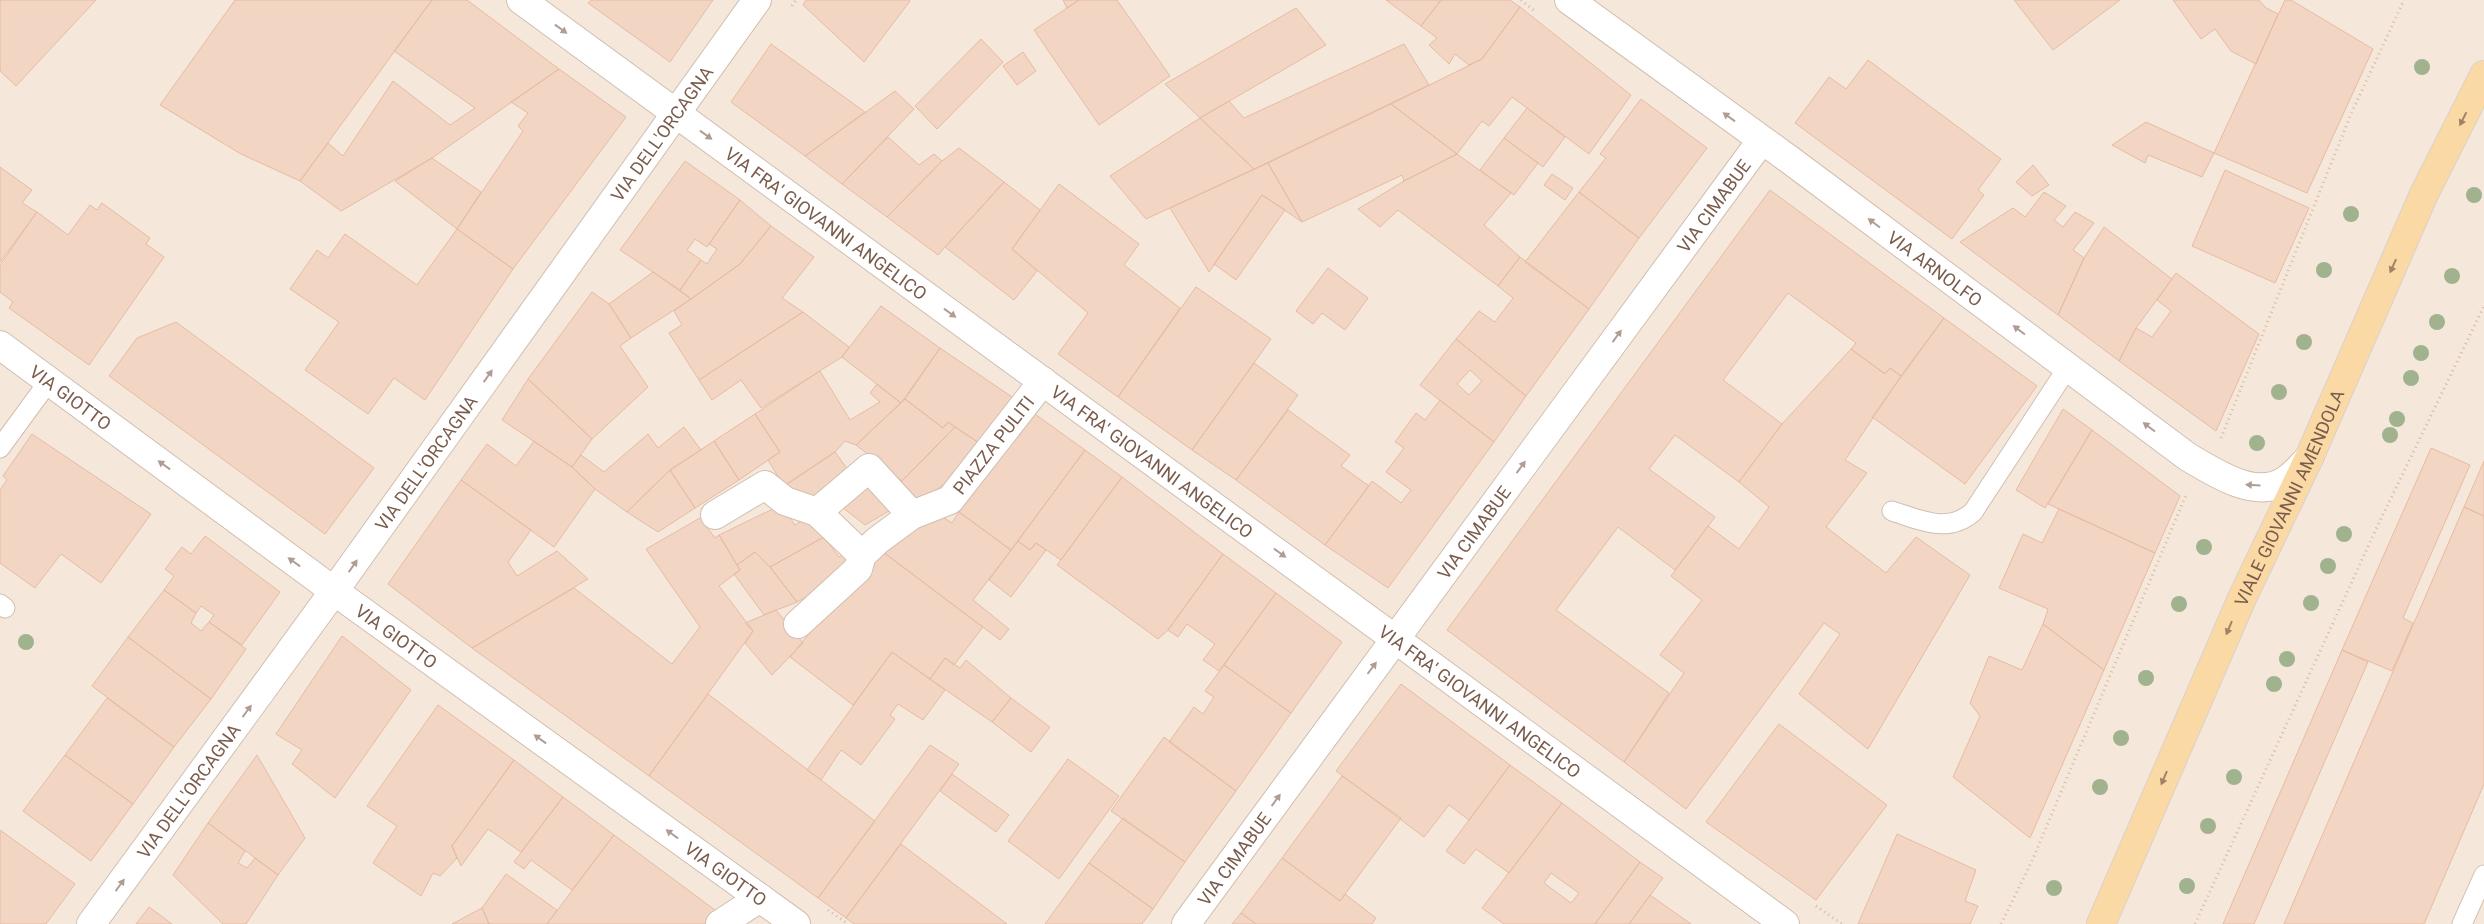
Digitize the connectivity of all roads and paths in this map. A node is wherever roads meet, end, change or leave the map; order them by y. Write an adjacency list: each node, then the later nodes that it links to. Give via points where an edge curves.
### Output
1 (521, 0): 6 (street, VIA FRA' GIOVANNI ANGELICO, one-way to 6)
2 (757, 0): 6 (street, VIA DELL'ORCAGNA)
3 (1569, 0): 7 (street, VIA ARNOLFO, one-way to 3)
4 (2404, 0): 13 (path, via 2351,114 2220,441)
5 (2484, 76): 15 (main road, VIALE GIOVANNI AMENDOLA, one-way to 15, via 2424,194)
6 (675, 113): 11 (street, VIA FRA' GIOVANNI ANGELICO, one-way to 11); 22 (street, VIA DELL'ORCAGNA, one-way to 6)
7 (1761, 141): 10 (street, VIA ARNOLFO, one-way to 7); 24 (street, VIA CIMABUE, one-way to 7)
8 (2484, 306): 34 (path)
9 (0, 344): 12 (street, VIA GIOTTO)
10 (2068, 367): 15 (street, VIA ARNOLFO, one-way to 10, via 2286,480 2268,486 2245,485 2223,477 2188,457); 17 (lane, via 1973,512 1963,521 1947,525 1930,523)
11 (1043, 380): 20 (street, PIAZZA PULITI, via 950,500); 24 (street, VIA FRA' GIOVANNI ANGELICO, one-way to 24)
12 (49, 381): 14 (lane); 22 (street, VIA GIOTTO, one-way to 12)
13 (2212, 435)
14 (0, 448)
15 (2309, 458): 27 (main road, VIALE GIOVANNI AMENDOLA, one-way to 27, via 2243,596)
16 (2187, 493): 33 (path, via 2032,861)
17 (1892, 511)
18 (817, 512): 19 (street, via 785,501 765,485); 20 (street, via 869,468); 21 (street)
19 (715, 515)
20 (912, 515): 21 (street, PIAZZA PULITI)
21 (862, 555): 23 (street, PIAZZA PULITI, via 858,569)
22 (334, 591): 26 (street, VIA GIOTTO, one-way to 22); 28 (street, VIA DELL'ORCAGNA, one-way to 22)
23 (798, 624)
24 (1395, 638): 31 (street, VIA CIMABUE, one-way to 24); 32 (street, VIA FRA' GIOVANNI ANGELICO)
25 (2484, 875): 35 (lane)
26 (760, 898): 29 (street); 30 (street, VIA GIOTTO)
27 (2108, 922)
28 (91, 924)
29 (720, 924)
30 (796, 924)
31 (1186, 924)
32 (1785, 924)
33 (2001, 924)
34 (2195, 924)
35 (2462, 924)

